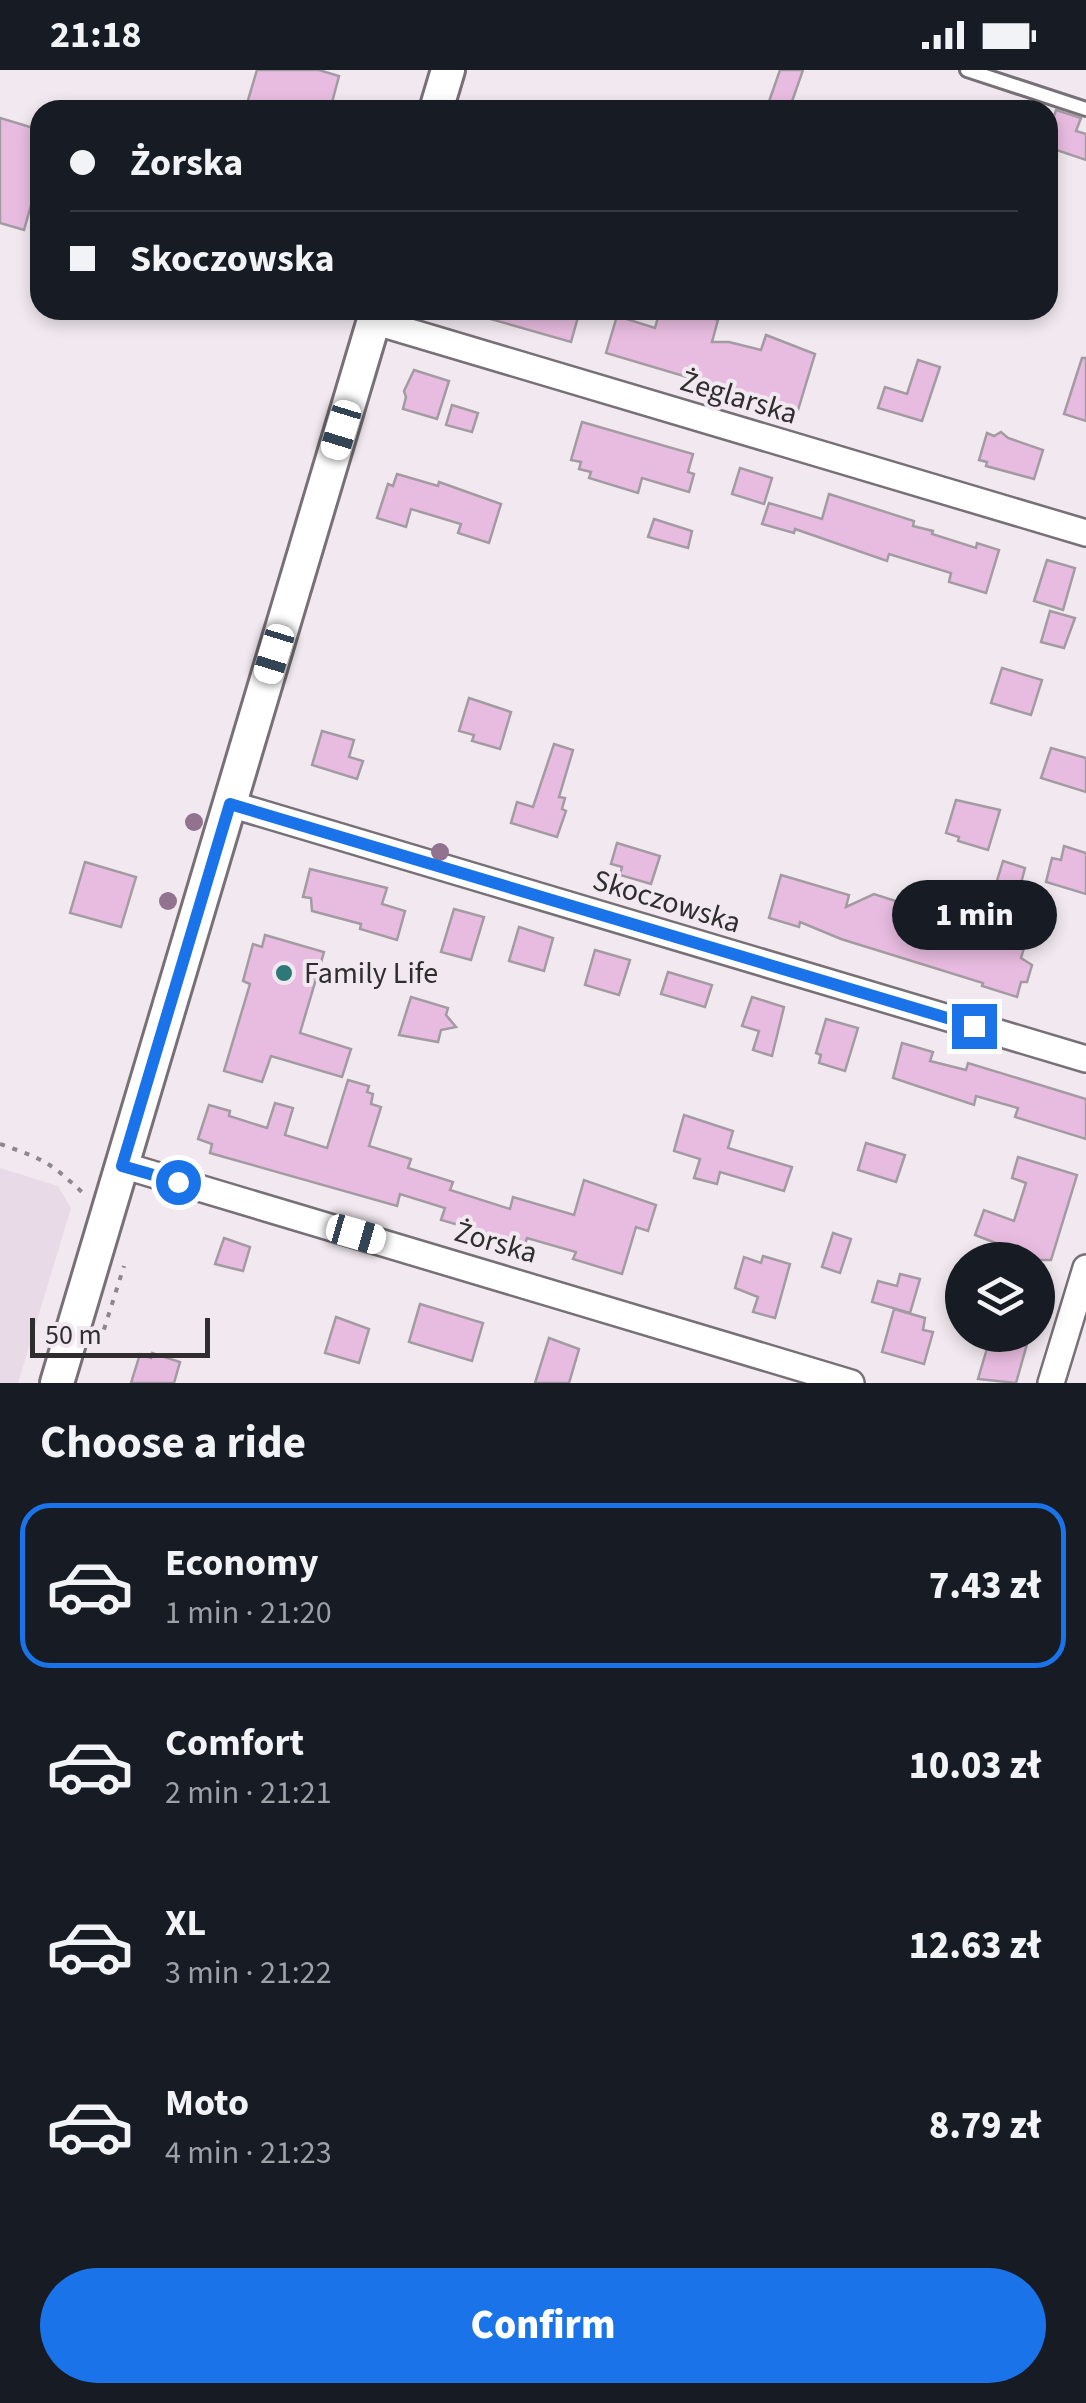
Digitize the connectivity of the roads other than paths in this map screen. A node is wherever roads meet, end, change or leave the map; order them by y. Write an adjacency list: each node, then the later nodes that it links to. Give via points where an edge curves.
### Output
1 (448, 70): 3 (street)
2 (967, 70): 4 (lane)
3 (439, 100)
4 (1086, 109)
5 (374, 320): 8 (street)
6 (388, 320): 7 (street, Żeglarska)
7 (1086, 534)
8 (230, 804): 9 (street, Skoczowska); 10 (street)
9 (1086, 1060)
10 (122, 1166): 12 (street); 13 (street, Żorska)
11 (1086, 1268): 14 (street)
12 (57, 1383)
13 (851, 1383)
14 (1052, 1383)

